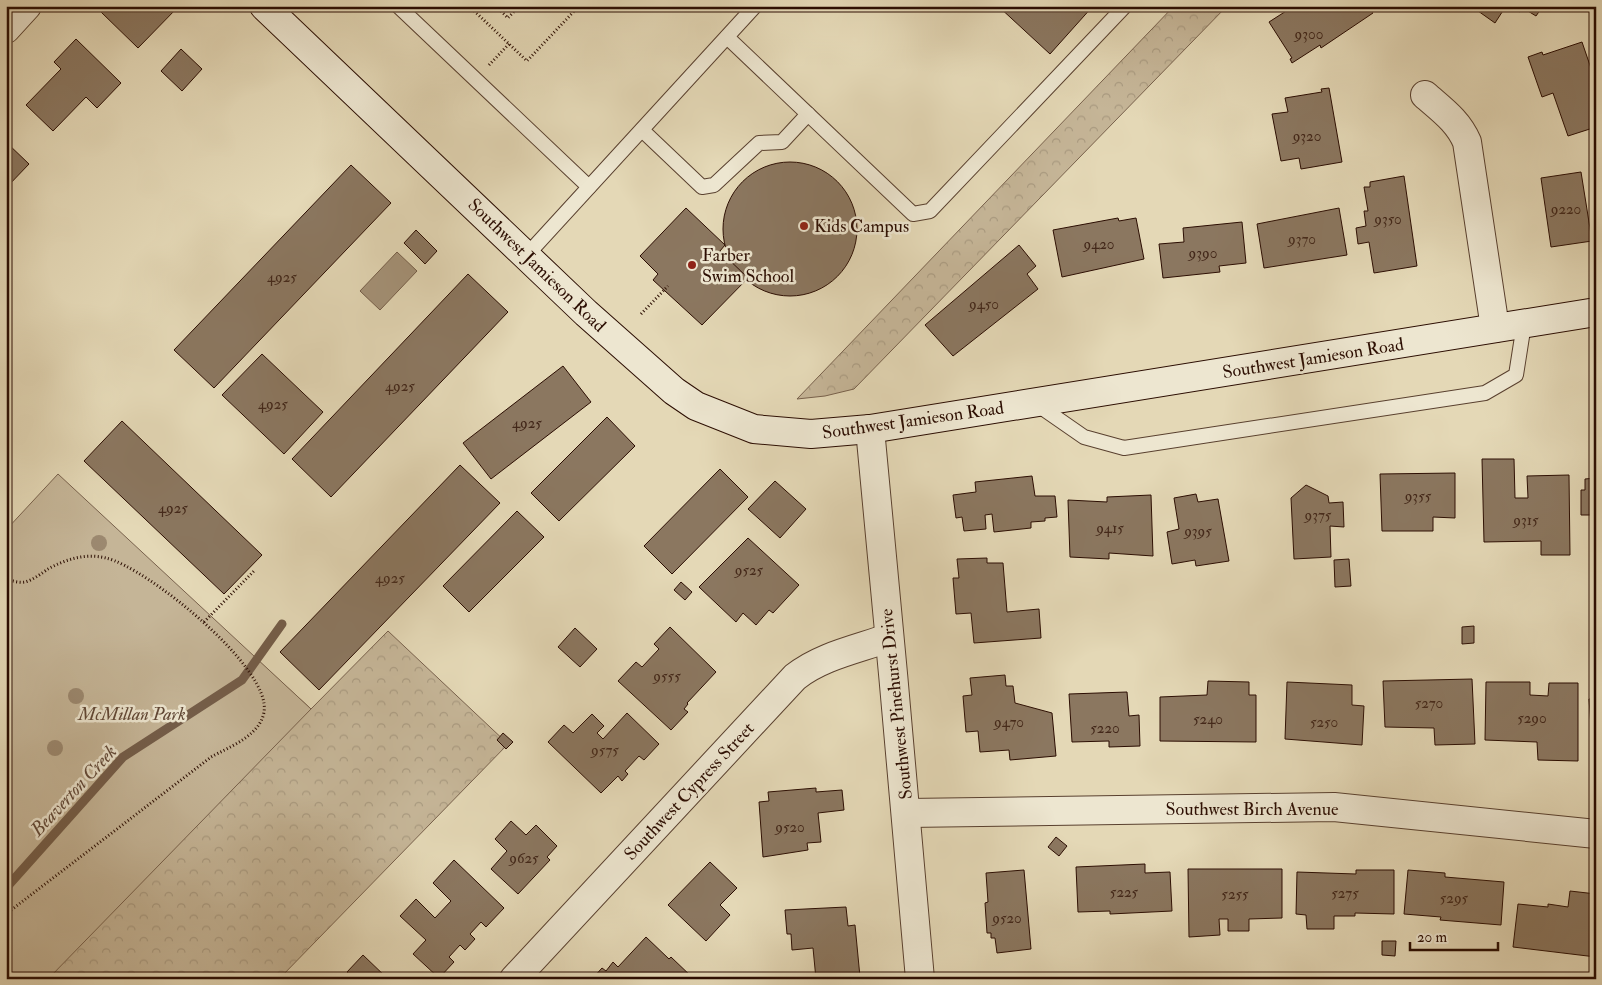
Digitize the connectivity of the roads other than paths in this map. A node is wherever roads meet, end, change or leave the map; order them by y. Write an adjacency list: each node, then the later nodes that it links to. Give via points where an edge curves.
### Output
1 (27, 6): 6 (street)
2 (264, 6): 12 (street, Southwest Jamieson Road)
3 (398, 6): 11 (lane)
4 (755, 6): 7 (lane)
5 (1125, 6): 9 (lane, via 930,211 913,214)
6 (6, 29)
7 (727, 37): 9 (lane); 10 (lane)
8 (1425, 95): 15 (street, via 1452,118 1468,142)
9 (808, 114): 10 (lane, via 782,142 759,143 714,185 702,187)
10 (642, 130): 11 (lane)
11 (589, 187): 12 (lane)
12 (526, 256): 17 (street, Southwest Jamieson Road, via 674,391 696,406 754,429 810,434)
13 (1596, 312): 14 (street, Southwest Jamieson Road)
14 (1524, 324): 15 (street, Southwest Jamieson Road); 16 (lane, via 1516,375 1485,393 1124,448 1084,437)
15 (1495, 328): 16 (street, Southwest Jamieson Road)
16 (1035, 403): 17 (street, Southwest Jamieson Road)
17 (870, 429): 18 (street, Southwest Pinehurst Drive)
18 (888, 638): 19 (street, Southwest Pinehurst Drive); 21 (street, Southwest Cypress Street, via 805,668 795,677)
19 (907, 812): 20 (street, Southwest Birch Avenue, via 1334,807); 22 (street, Southwest Pinehurst Drive)
20 (1596, 834)
21 (514, 979)
22 (920, 979)

